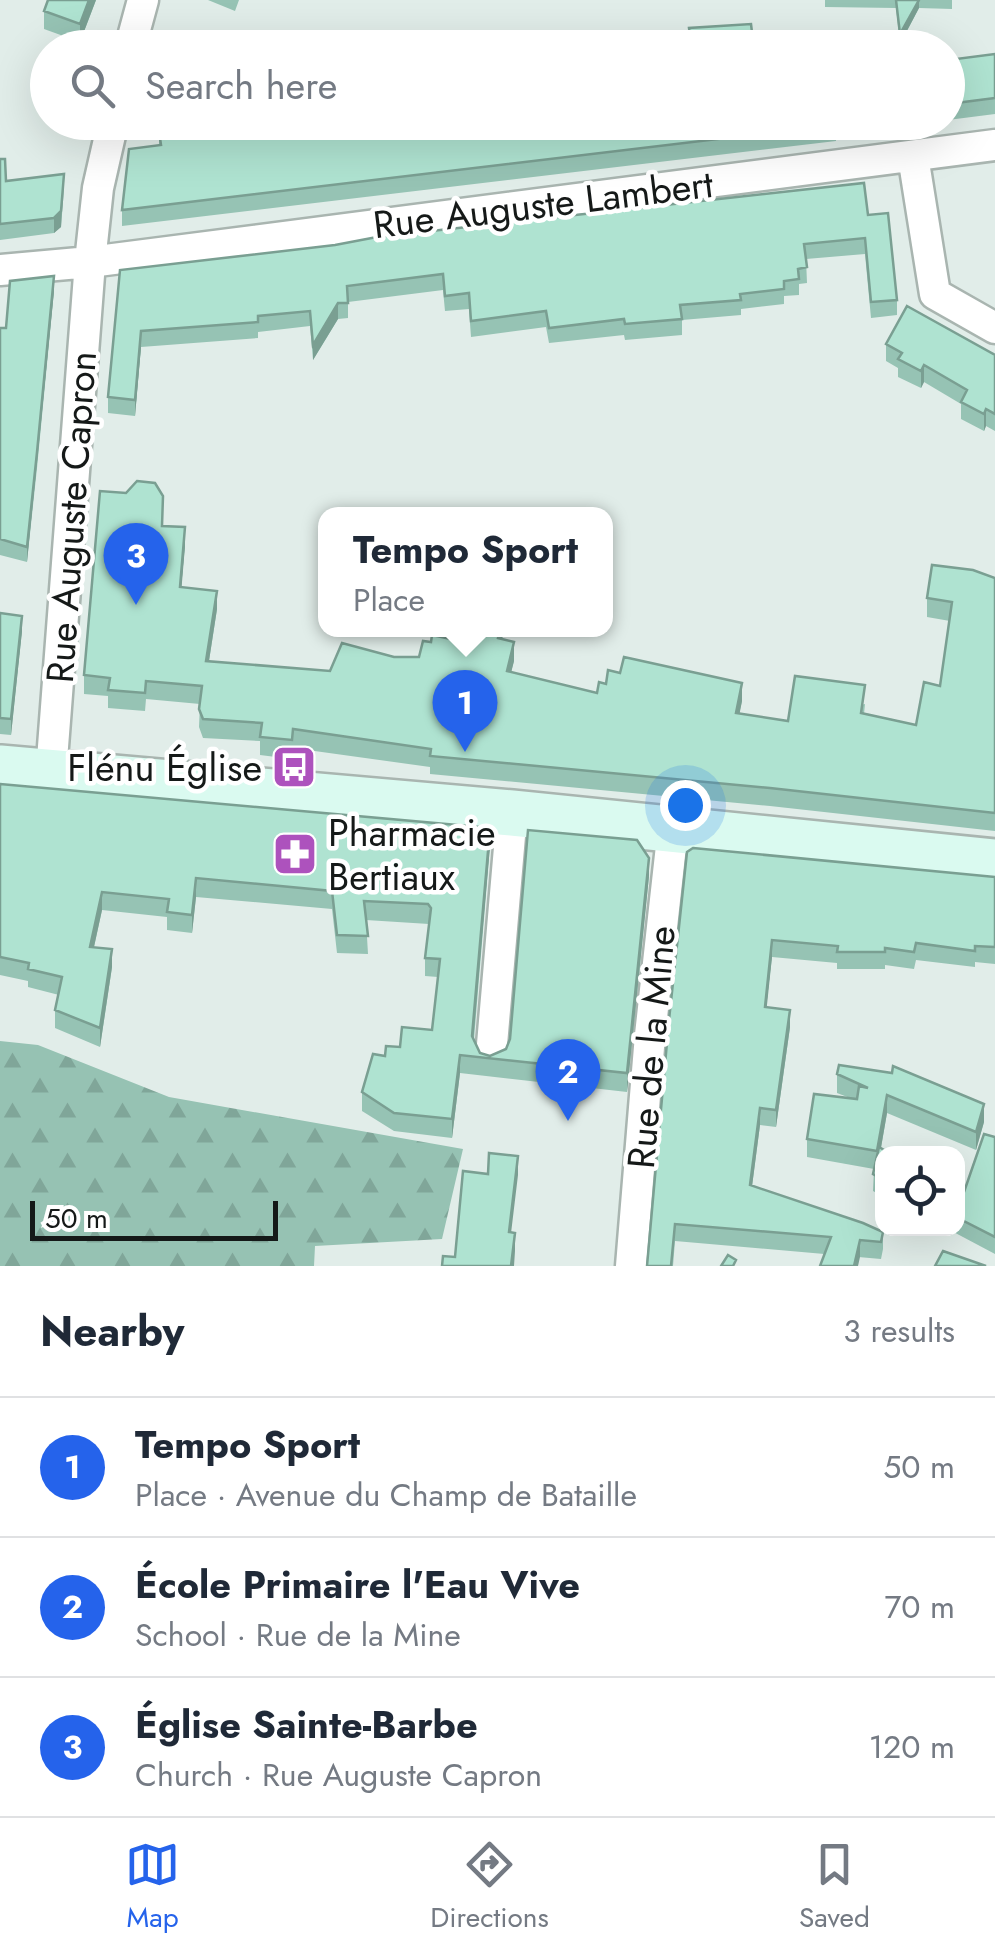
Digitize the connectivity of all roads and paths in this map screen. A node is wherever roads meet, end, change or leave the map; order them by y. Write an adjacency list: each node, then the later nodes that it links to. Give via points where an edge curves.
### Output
1 (144, 0): 2 (street)
2 (135, 30)
3 (109, 140): 6 (street, Rue Auguste Capron)
4 (995, 146): 5 (street, Rue Auguste Lambert)
5 (913, 156): 6 (street, Rue Auguste Lambert); 8 (street, via 935,294)
6 (90, 262): 7 (street); 10 (street, Rue Auguste Capron)
7 (0, 270)
8 (995, 328)
9 (0, 768): 10 (street)
10 (51, 773): 11 (street)
11 (512, 813): 12 (street); 14 (street)
12 (673, 828): 13 (street); 15 (street, Rue de la Mine)
13 (995, 862)
14 (491, 1056)
15 (631, 1266)

